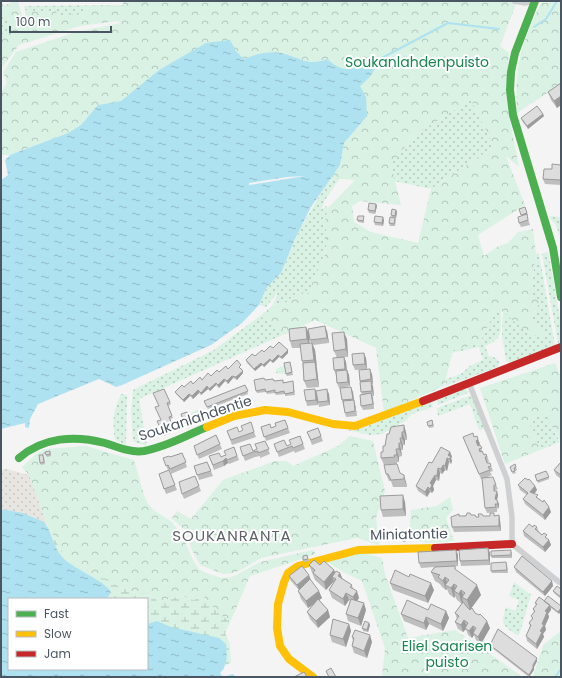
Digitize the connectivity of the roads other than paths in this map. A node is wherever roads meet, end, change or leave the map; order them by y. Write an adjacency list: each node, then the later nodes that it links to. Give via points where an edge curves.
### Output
1 (514, 1): 2 (street)
2 (532, 1)
3 (535, 1): 4 (street, via 515,53 510,90 513,115)
4 (559, 263): 5 (street)
5 (561, 297)
6 (561, 347): 7 (street, Soukanlahdentie)
7 (469, 383): 8 (street, Soukanlahdentie, via 355,426 342,426 288,411 265,410 242,414 144,451 70,438 35,445); 9 (street, via 507,479)
8 (19, 458)
9 (512, 541): 10 (street); 11 (street, Miniatontie, via 373,550 362,548 294,568 283,580 279,598 280,645 287,656)
10 (559, 582)
11 (313, 677)

